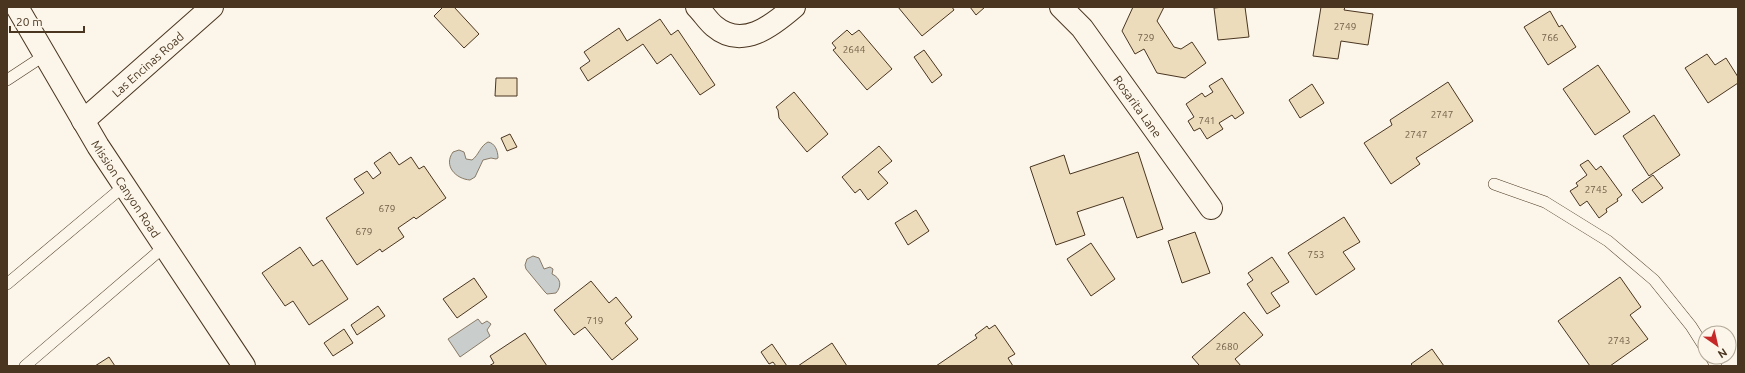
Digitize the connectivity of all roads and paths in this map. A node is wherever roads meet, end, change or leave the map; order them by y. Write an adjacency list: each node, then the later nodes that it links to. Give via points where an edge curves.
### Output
1 (17, 7): 6 (street, Mission Canyon Road)
2 (212, 7): 8 (street, Las Encinas Road)
3 (698, 7): 4 (street, via 714,26 738,35 751,35 762,31)
4 (794, 7)
5 (1061, 7): 11 (street, Rosarita Lane, via 1082,28)
6 (45, 55): 7 (lane); 8 (street, Mission Canyon Road)
7 (7, 80)
8 (83, 121): 10 (street, Mission Canyon Road)
9 (1494, 184): 14 (lane, via 1545,202 1608,241 1654,280)
10 (124, 186): 12 (street, Mission Canyon Road); 13 (lane)
11 (1211, 208)
12 (164, 246): 15 (lane); 16 (street, Mission Canyon Road)
13 (7, 284)
14 (1697, 335)
15 (25, 366)
16 (244, 366)

